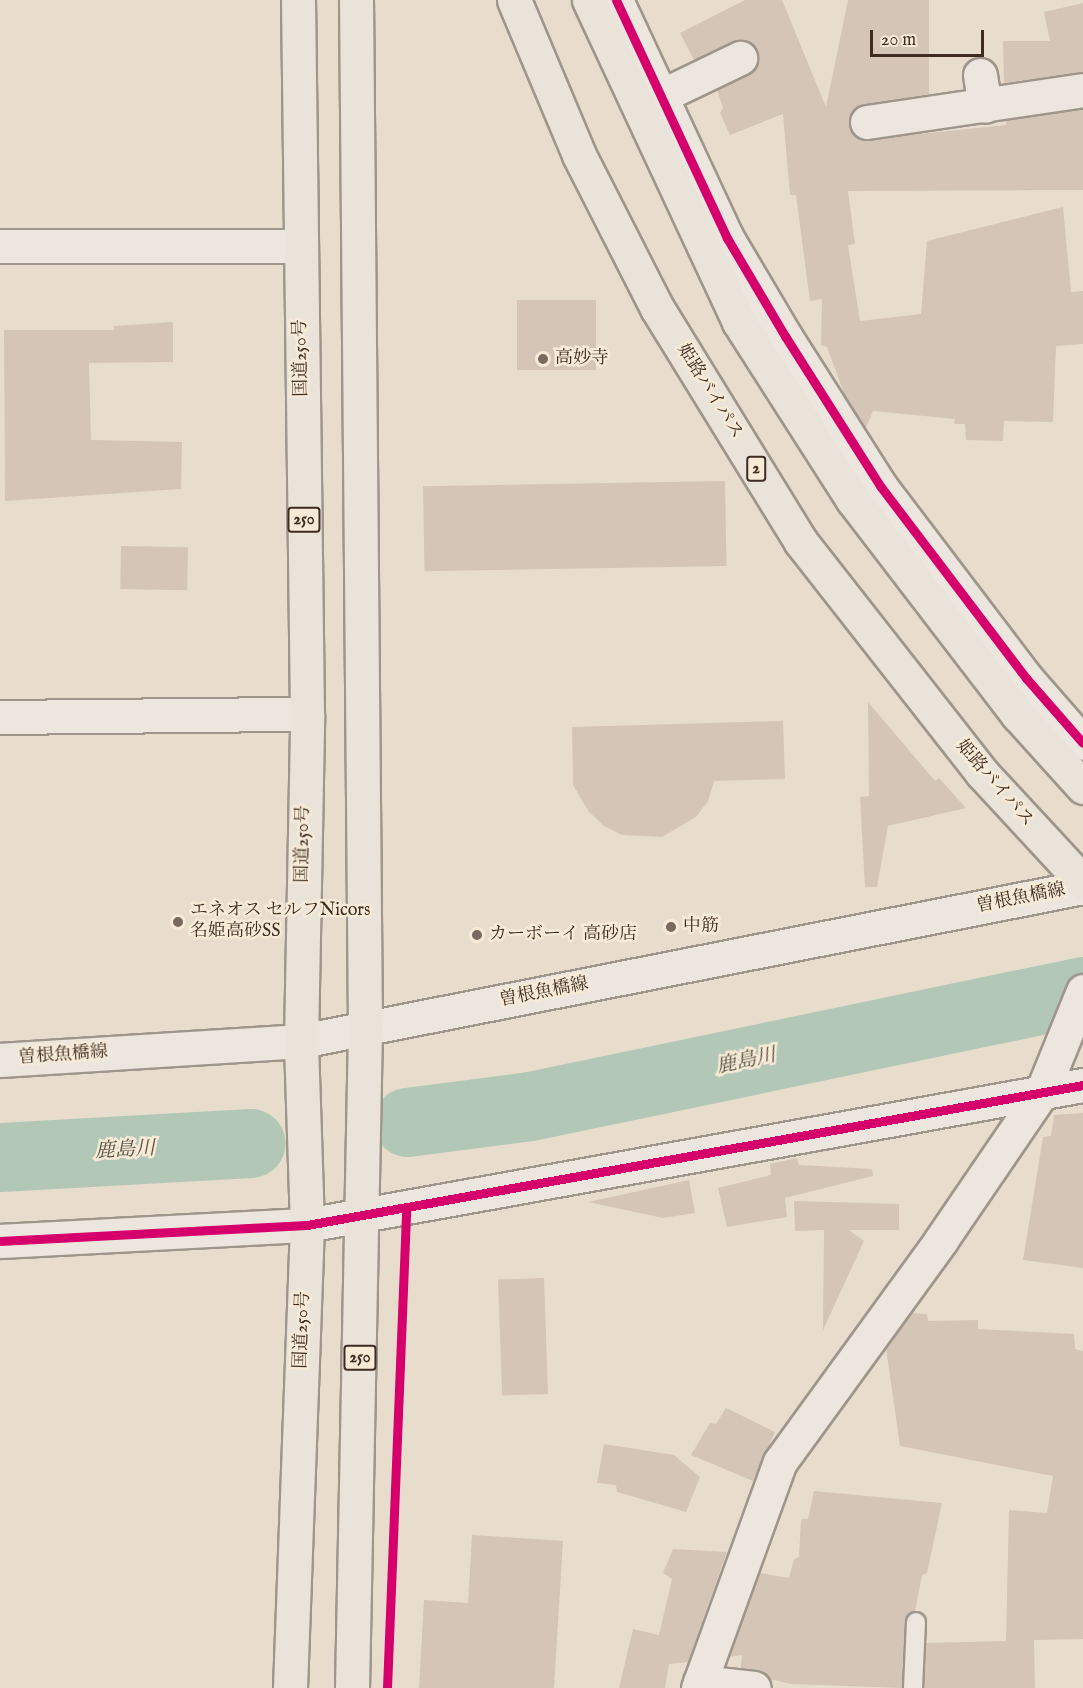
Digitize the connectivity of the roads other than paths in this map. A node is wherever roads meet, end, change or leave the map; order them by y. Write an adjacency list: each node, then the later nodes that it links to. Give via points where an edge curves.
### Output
1 (297, 0): 11 (highway, 国道250号 / 250)
2 (356, 0): 18 (highway, 250)
3 (514, 0): 16 (highway, 姫路バイパス / 2, via 579,154 657,308 801,542 982,773)
4 (590, 0): 15 (highway, via 739,322 853,500 1018,715)
5 (616, 0): 8 (street)
6 (740, 58): 8 (street)
7 (1083, 90): 9 (street, via 983,91)
8 (661, 96): 14 (street, via 727,238 881,487 1026,678)
9 (867, 122)
10 (0, 246): 11 (street)
11 (301, 246): 12 (highway, 国道250号 / 250)
12 (306, 714): 13 (street); 19 (highway, 国道250号 / 250)
13 (0, 717)
14 (1083, 743)
15 (1083, 787)
16 (1083, 885): 18 (street, 曽根魚橋線)
17 (1083, 991): 22 (street)
18 (364, 1029): 19 (street, 曽根魚橋線); 23 (highway, 250)
19 (301, 1041): 20 (street, 曽根魚橋線); 24 (highway, 国道250号 / 250)
20 (0, 1060)
21 (1083, 1084): 22 (street)
22 (1042, 1092): 23 (street); 27 (street, via 941,1240 780,1462)
23 (364, 1215): 24 (street); 29 (highway, 250)
24 (307, 1225): 25 (street); 28 (highway, 国道250号 / 250)
25 (0, 1241)
26 (916, 1622): 31 (lane)
27 (699, 1685): 30 (street)
28 (290, 1688)
29 (352, 1688)
30 (754, 1688)
31 (913, 1688)

